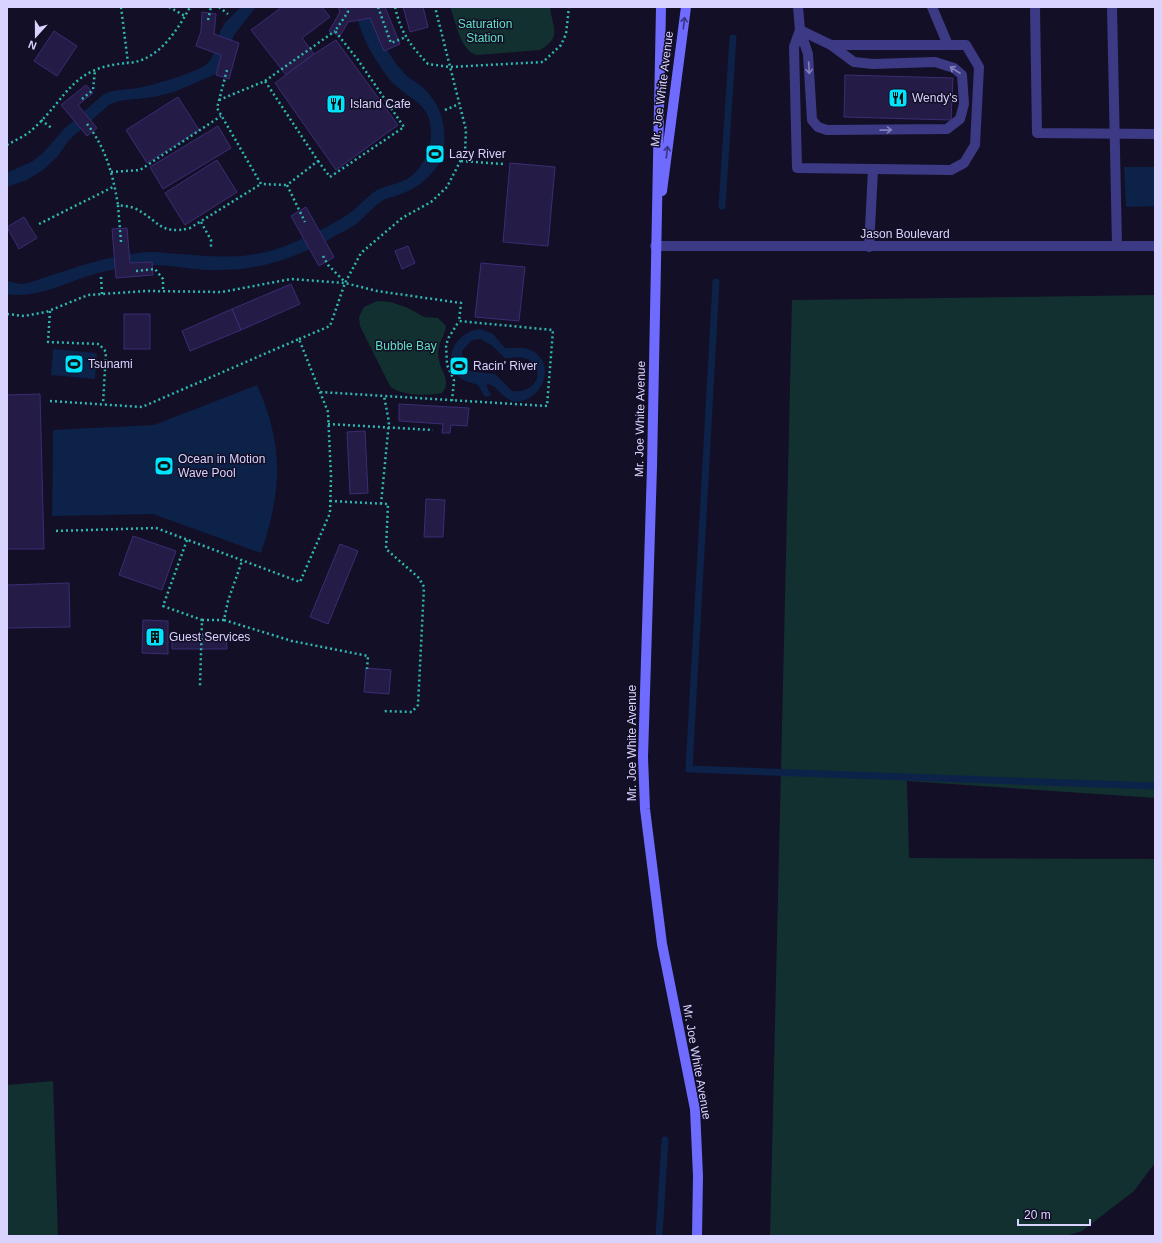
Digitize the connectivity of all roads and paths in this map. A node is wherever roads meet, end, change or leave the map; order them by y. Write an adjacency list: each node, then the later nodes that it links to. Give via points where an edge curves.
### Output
1 (121, 7): 25 (path)
2 (169, 7): 18 (path)
3 (190, 7): 18 (path)
4 (210, 7): 19 (path)
5 (218, 7): 17 (path)
6 (346, 7): 21 (path, via 348,12)
7 (378, 7): 22 (path, via 391,43)
8 (395, 7): 22 (path, via 400,27)
9 (435, 7): 26 (path)
10 (569, 7): 26 (path, via 566,34 561,45 543,62)
11 (661, 7): 54 (street, Mr. Joe White Avenue)
12 (686, 7): 54 (street, Mr. Joe White Avenue, one-way to 12)
13 (798, 7): 20 (street)
14 (932, 7): 24 (street)
15 (1035, 7): 39 (street, via 1037,133)
16 (1112, 7): 39 (street)
17 (228, 14)
18 (184, 16): 25 (path, via 178,28 159,49 147,57)
19 (208, 20)
20 (800, 30): 23 (street); 23 (street, one-way to 23, via 808,54 812,120 818,127 827,130 947,129 960,119 964,104 962,75 954,68 935,62 854,62); 44 (street, via 794,47 797,168)
21 (335, 31): 29 (path); 41 (path, via 404,127 330,177)
22 (406, 37): 26 (path, via 428,64)
23 (831, 45): 24 (street)
24 (948, 46): 44 (street, via 966,45 979,67 975,145 964,163 951,170)
25 (128, 63): 27 (path, via 109,64)
26 (450, 67): 32 (path)
27 (95, 70): 30 (path, via 93,90); 35 (path, via 70,85)
28 (227, 70): 31 (path)
29 (265, 81): 31 (path); 41 (path)
30 (82, 99)
31 (219, 100): 34 (path, via 217,108)
32 (459, 104): 33 (path); 42 (path, via 466,130 465,152)
33 (445, 110)
34 (221, 116): 45 (path, via 140,170); 46 (path)
35 (41, 120): 37 (path); 40 (path, via 32,130)
36 (87, 124): 45 (path, via 97,136)
37 (53, 129)
38 (1155, 134): 39 (street)
39 (1114, 135): 55 (street)
40 (7, 145)
41 (318, 161): 47 (path)
42 (461, 161): 43 (path); 62 (path, via 447,187 431,202 402,218 361,253)
43 (503, 164)
44 (873, 170): 58 (street)
45 (111, 172): 48 (path)
46 (261, 184): 47 (path); 50 (path)
47 (287, 185): 51 (path)
48 (115, 186): 49 (path); 52 (path)
49 (118, 205): 50 (path, via 133,208 161,228 179,231); 53 (path)
50 (201, 222): 57 (path, via 212,240)
51 (305, 222)
52 (40, 224)
53 (121, 242)
54 (655, 246): 58 (street, Jason Boulevard); 87 (street, Mr. Joe White Avenue, via 652,467 643,757 645,809 662,944 695,1109)
55 (1117, 246): 56 (street, Jason Boulevard); 58 (street, Jason Boulevard)
56 (1155, 246)
57 (211, 247)
58 (868, 247)
59 (323, 256): 62 (path)
60 (136, 271): 63 (path, via 155,269 163,279)
61 (101, 277): 64 (path)
62 (345, 283): 63 (path, via 291,279 222,292); 67 (path, via 377,291 461,302); 68 (path, via 330,326)
63 (163, 291): 64 (path)
64 (102, 294): 65 (path, via 88,295)
65 (50, 311): 66 (path, via 24,316); 73 (path, via 48,342 98,344 106,352)
66 (7, 314)
67 (459, 321): 72 (path, via 446,345 447,365 454,380); 72 (path, via 552,330 548,406)
68 (299, 339): 69 (path); 73 (path, via 142,407)
69 (320, 392): 70 (path); 74 (path, via 328,412)
70 (384, 396): 72 (path); 75 (path)
71 (50, 401): 73 (path)
72 (452, 401)
73 (103, 404)
74 (328, 424): 75 (path); 77 (path)
75 (388, 428): 76 (path); 78 (path)
76 (433, 430)
77 (330, 501): 78 (path); 81 (path, via 330,513 300,582)
78 (381, 504): 86 (path, via 388,504 386,549 419,578 424,587 418,705 412,712)
79 (53, 531): 80 (path, via 156,528)
80 (187, 540): 81 (path); 82 (path, via 163,606)
81 (242, 561): 83 (path)
82 (202, 620): 83 (path); 85 (path)
83 (224, 620): 84 (path, via 292,641 368,656)
84 (367, 669)
85 (200, 686)
86 (383, 711)
87 (697, 1236)

